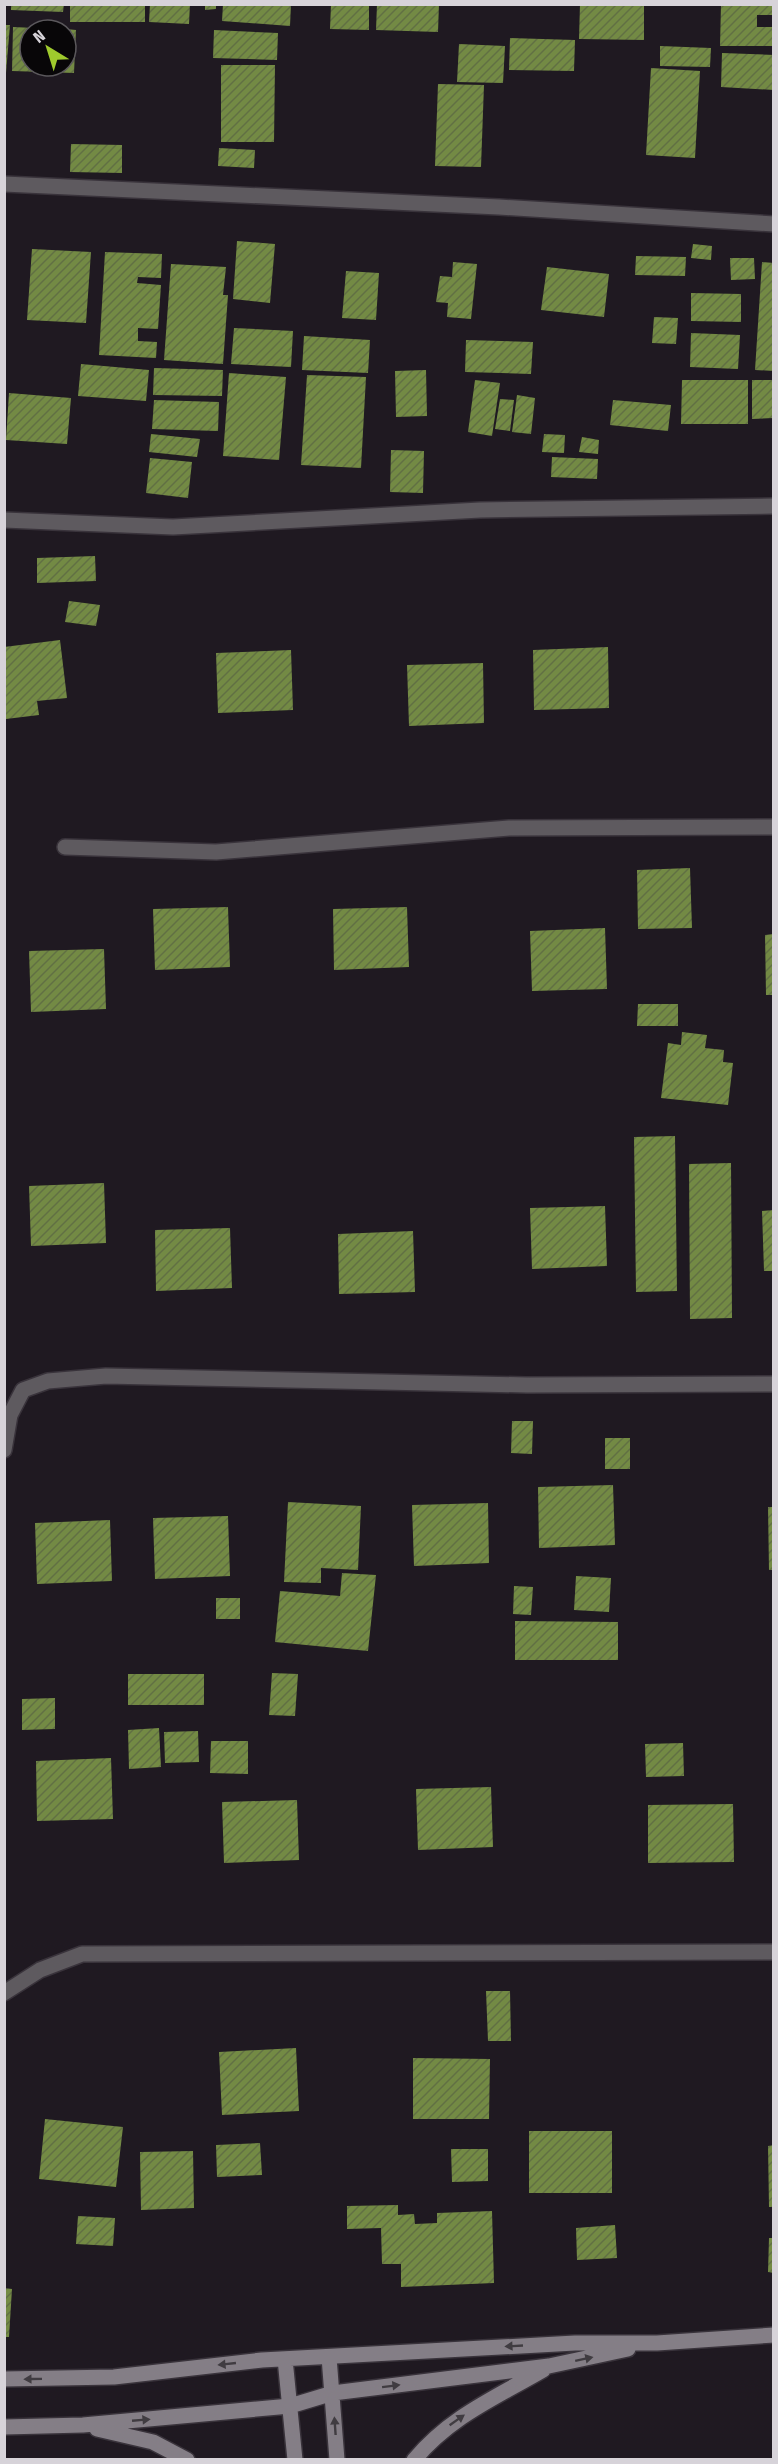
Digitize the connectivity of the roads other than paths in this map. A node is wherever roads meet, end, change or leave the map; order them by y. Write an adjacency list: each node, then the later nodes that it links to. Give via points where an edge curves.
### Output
1 (4, 184): 2 (street)
2 (774, 224)
3 (774, 506): 4 (street, via 480,510 173,527)
4 (4, 520)
5 (774, 827): 6 (street, via 509,828 216,852)
6 (65, 847)
7 (774, 1384): 8 (street, via 106,1376 60,1380 22,1390 10,1416)
8 (4, 1450)
9 (774, 1952): 10 (street, via 82,1953 40,1970)
10 (4, 1993)
11 (774, 2335): 12 (street)
12 (657, 2343): 13 (street, one-way to 13, via 575,2343); 15 (street, one-way to 12)
13 (329, 2357): 14 (street); 17 (street)
14 (285, 2359): 16 (street, one-way to 16, via 114,2377); 18 (street)
15 (549, 2366): 17 (street, one-way to 15); 24 (street, one-way to 15, via 426,2445 486,2399)
16 (4, 2379)
17 (333, 2393): 18 (street); 23 (street, one-way to 17)
18 (290, 2406): 19 (street, one-way to 18); 22 (street)
19 (83, 2425): 20 (street); 21 (street, via 153,2442)
20 (4, 2427)
21 (188, 2460)
22 (295, 2460)
23 (337, 2460)
24 (414, 2460)

